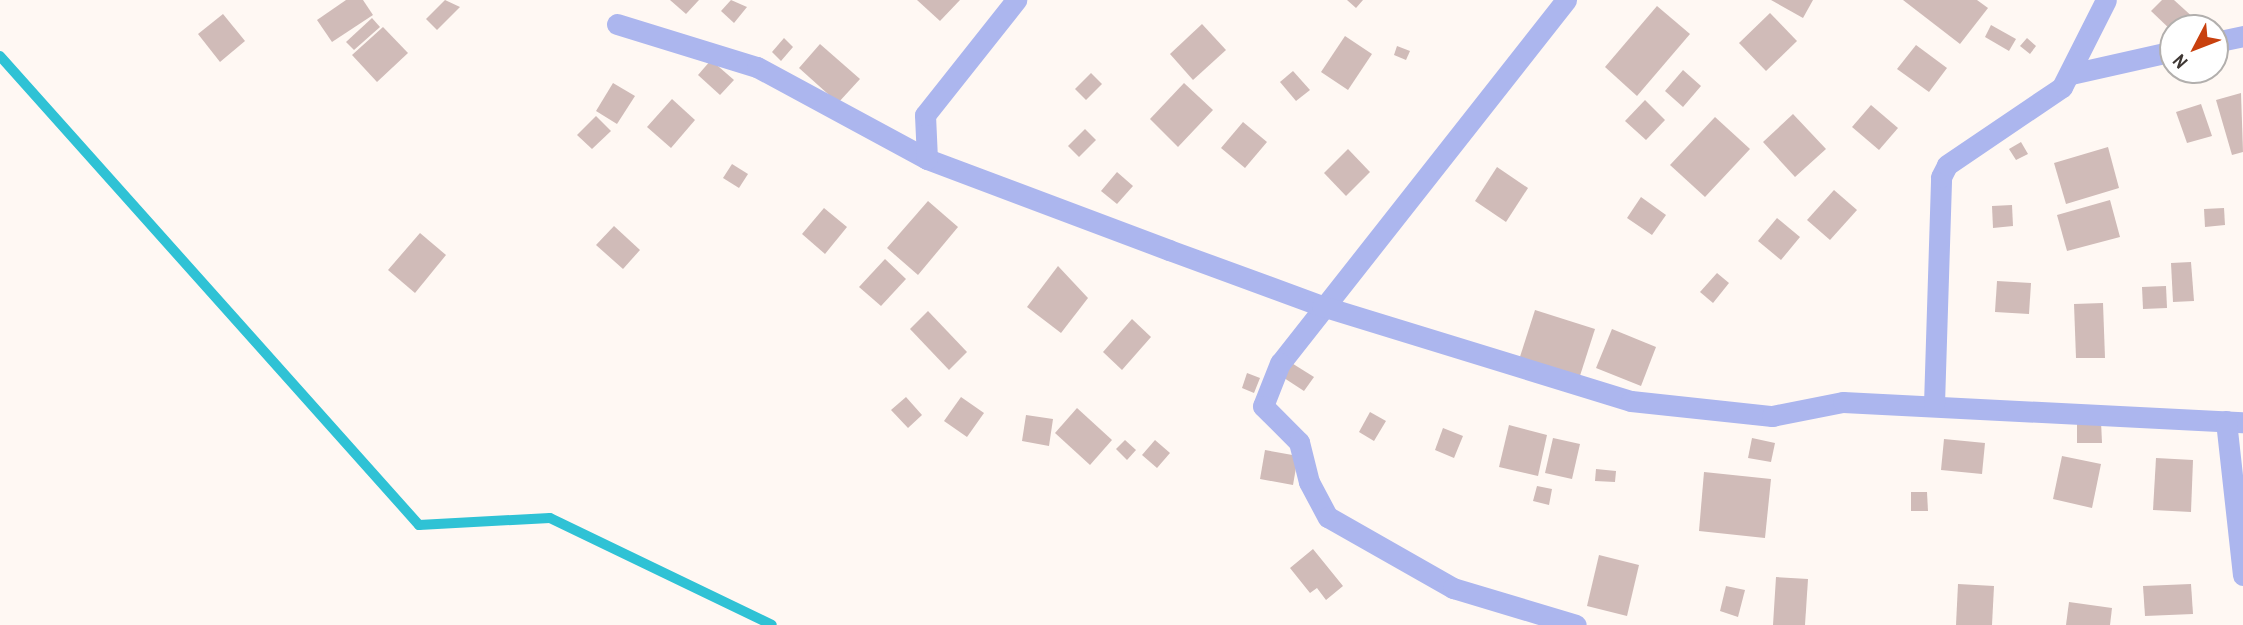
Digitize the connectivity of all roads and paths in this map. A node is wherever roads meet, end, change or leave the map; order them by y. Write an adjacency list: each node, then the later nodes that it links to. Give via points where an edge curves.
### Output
1 (1016, 0): 7 (street, via 925,115)
2 (1566, 0): 8 (street)
3 (2106, 0): 6 (street)
4 (617, 24): 7 (street, via 757,67)
5 (2159, 54): 6 (street)
6 (2071, 74): 9 (street, via 2047,99 1947,165 1941,177)
7 (927, 159): 8 (street)
8 (1322, 306): 9 (street, via 1631,401 1772,416 1843,402); 12 (street, via 1280,363 1263,407 1299,442 1309,482 1328,517 1453,588)
9 (1934, 404): 10 (street)
10 (2234, 421): 11 (street)
11 (2243, 575)
12 (1576, 625)

